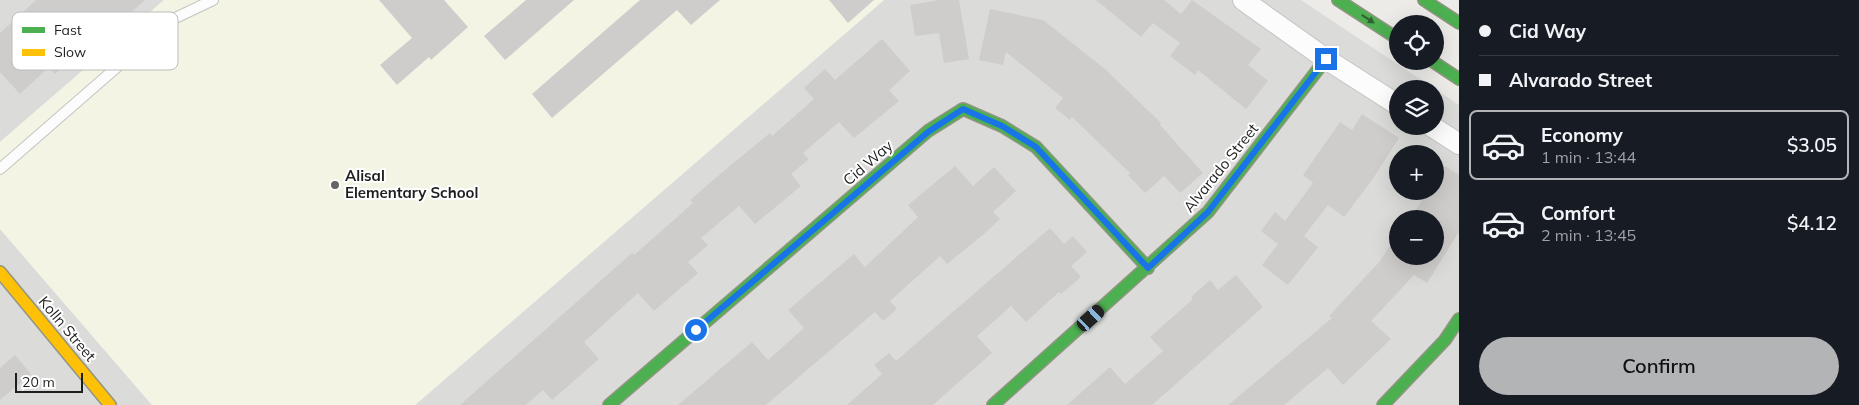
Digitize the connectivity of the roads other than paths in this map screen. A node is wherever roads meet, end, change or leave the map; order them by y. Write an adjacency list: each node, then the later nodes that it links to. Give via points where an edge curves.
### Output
1 (213, 0): 5 (lane)
2 (1243, 0): 8 (street)
3 (1338, 0): 7 (street, one-way to 7)
4 (1424, 0): 6 (street)
5 (178, 17)
6 (1459, 23)
7 (1389, 33)
8 (1326, 59): 12 (street); 16 (street, Alvarado Street, via 1208,212)
9 (1444, 69): 11 (street)
10 (114, 70): 15 (lane)
11 (1459, 79)
12 (1389, 99)
13 (1444, 134): 14 (street)
14 (1459, 144)
15 (0, 169)
16 (1148, 268): 20 (street, Cid Way, via 1036,147 1002,126 963,109 920,138); 21 (street, Alvarado Street)
17 (0, 272): 19 (street, Kolln Street)
18 (1459, 319): 22 (street, via 1445,340)
19 (110, 405)
20 (609, 405)
21 (993, 405)
22 (1384, 405)

